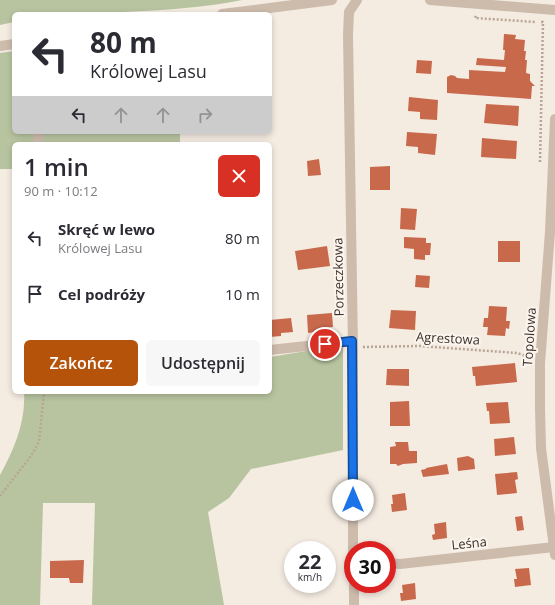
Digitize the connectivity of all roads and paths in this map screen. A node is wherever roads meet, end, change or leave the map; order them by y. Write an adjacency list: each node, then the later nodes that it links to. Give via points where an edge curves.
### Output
1 (332, 0): 6 (street)
2 (357, 0): 11 (street, Porzeczkowa, via 349,12)
3 (430, 0): 4 (street)
4 (477, 4): 5 (street); 10 (path, via 475,18 543,22)
5 (555, 10)
6 (238, 12)
7 (12, 44): 8 (street)
8 (0, 46)
9 (555, 119): 13 (street, Topolowa)
10 (540, 162)
11 (352, 344): 12 (street); 13 (path, Agrestowa, via 517,353); 16 (street, Porzeczkowa)
12 (272, 350)
13 (540, 363): 17 (street, Topolowa, via 540,448)
14 (44, 394): 15 (path, via 39,442)
15 (0, 496)
16 (353, 541)
17 (554, 551): 18 (street, Leśna)
18 (396, 564)
19 (354, 593): 20 (street)
20 (354, 605)

